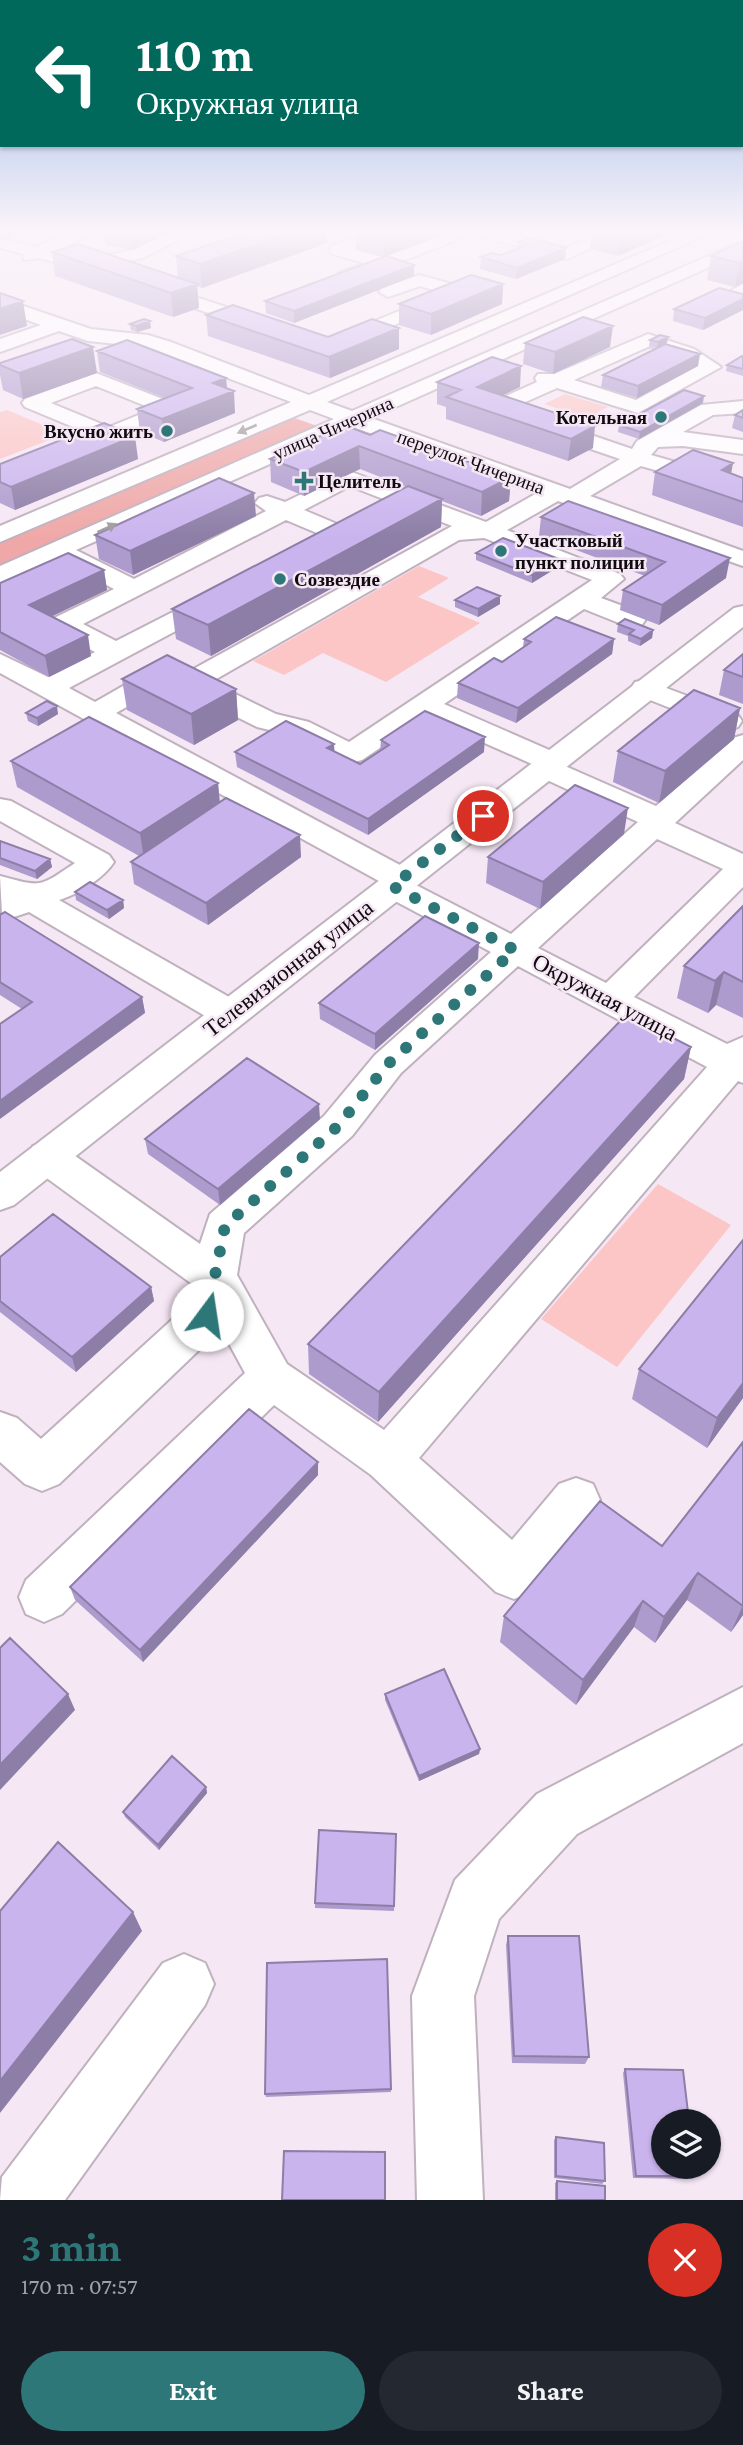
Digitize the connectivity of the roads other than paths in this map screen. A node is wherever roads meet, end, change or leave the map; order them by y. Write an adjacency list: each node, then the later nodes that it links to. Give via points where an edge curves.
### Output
1 (17, 334): 13 (street)
2 (31, 334): 18 (street)
3 (84, 334): 16 (street, переулок Чичерина)
4 (164, 334): 16 (street)
5 (288, 334): 12 (street)
6 (360, 334): 17 (street, via 327,347)
7 (397, 334): 19 (street)
8 (465, 334): 19 (street, улица Чичерина)
9 (543, 334): 20 (street, улица Чичерина)
10 (637, 334): 14 (street)
11 (666, 334): 15 (street)
12 (292, 335)
13 (0, 338)
14 (648, 340): 21 (street); 21 (street, via 687,353 711,368 638,407)
15 (699, 340)
16 (148, 341): 22 (street, переулок Чичерина)
17 (316, 343)
18 (0, 346)
19 (436, 346): 22 (street, улица Чичерина)
20 (486, 360): 21 (street); 24 (street, улица Чичерина)
21 (554, 381): 29 (street, via 493,409)
22 (310, 402): 24 (street, переулок Чичерина); 30 (street, улица Чичерина, one-way to 30)
23 (743, 407): 26 (street, via 708,409)
24 (355, 419): 31 (street, улица Чичерина); 33 (street, переулок Чичерина)
25 (108, 435): 25 (street, via 172,409 96,379 32,403); 27 (street); 30 (street)
26 (653, 441): 28 (street, via 683,439); 29 (street)
27 (84, 444)
28 (743, 447)
29 (638, 458): 32 (street); 33 (street)
30 (171, 461): 37 (street, улица Чичерина)
31 (213, 482): 35 (street); 40 (street, улица Чичерина, one-way to 31)
32 (743, 488)
33 (563, 495): 38 (street); 42 (street, переулок Чичерина)
34 (405, 499): 35 (street, via 349,478); 36 (street); 38 (street)
35 (284, 510): 36 (street); 45 (street)
36 (358, 524): 39 (street)
37 (5, 528)
38 (488, 531): 41 (street, via 492,543); 46 (street, via 611,579); 52 (street, via 454,533)
39 (308, 550)
40 (56, 551): 43 (street, улица Чичерина); 45 (street)
41 (470, 555)
42 (743, 559)
43 (0, 575)
44 (241, 586): 49 (street)
45 (134, 589): 49 (street, via 63,624)
46 (581, 599): 48 (street); 55 (street)
47 (743, 614): 54 (street, Телевизионная улица)
48 (633, 619)
49 (115, 652): 51 (street); 53 (street)
50 (0, 663): 53 (street, Окружная улица)
51 (161, 676): 52 (street); 56 (street)
52 (190, 683): 55 (street, via 267,722 299,728 351,754)
53 (47, 688): 56 (street, Окружная улица)
54 (645, 688): 57 (street); 59 (street, Телевизионная улица)
55 (423, 705): 59 (street)
56 (94, 713): 63 (street, Окружная улица)
57 (743, 727)
58 (743, 744): 61 (street)
59 (549, 765): 61 (street); 63 (street, Телевизионная улица)
60 (0, 808): 64 (street, via 98,862 57,890)
61 (656, 822): 62 (street, via 665,831); 65 (street)
62 (743, 867): 66 (street)
63 (396, 883): 65 (street, Окружная улица); 67 (street, Телевизионная улица)
64 (10, 899): 67 (street)
65 (515, 950): 66 (street, Окружная улица); 71 (street, via 388,1064 338,1126 225,1226)
66 (610, 1000): 68 (street, Окружная улица)
67 (230, 1014): 69 (street, Телевизионная улица)
68 (739, 1061): 74 (street)
69 (47, 1157): 70 (street, Телевизионная улица); 71 (street)
70 (0, 1194)
71 (216, 1278): 72 (street); 73 (street, via 207,1315 42,1469)
72 (271, 1378): 74 (street); 76 (street)
73 (2, 1439)
74 (388, 1460): 75 (street, via 514,1575)
75 (576, 1500)
76 (44, 1597)
77 (743, 1714): 80 (street, via 557,1814 476,1901 443,1996)
78 (184, 1984): 79 (street)
79 (25, 2200)
80 (450, 2200)

